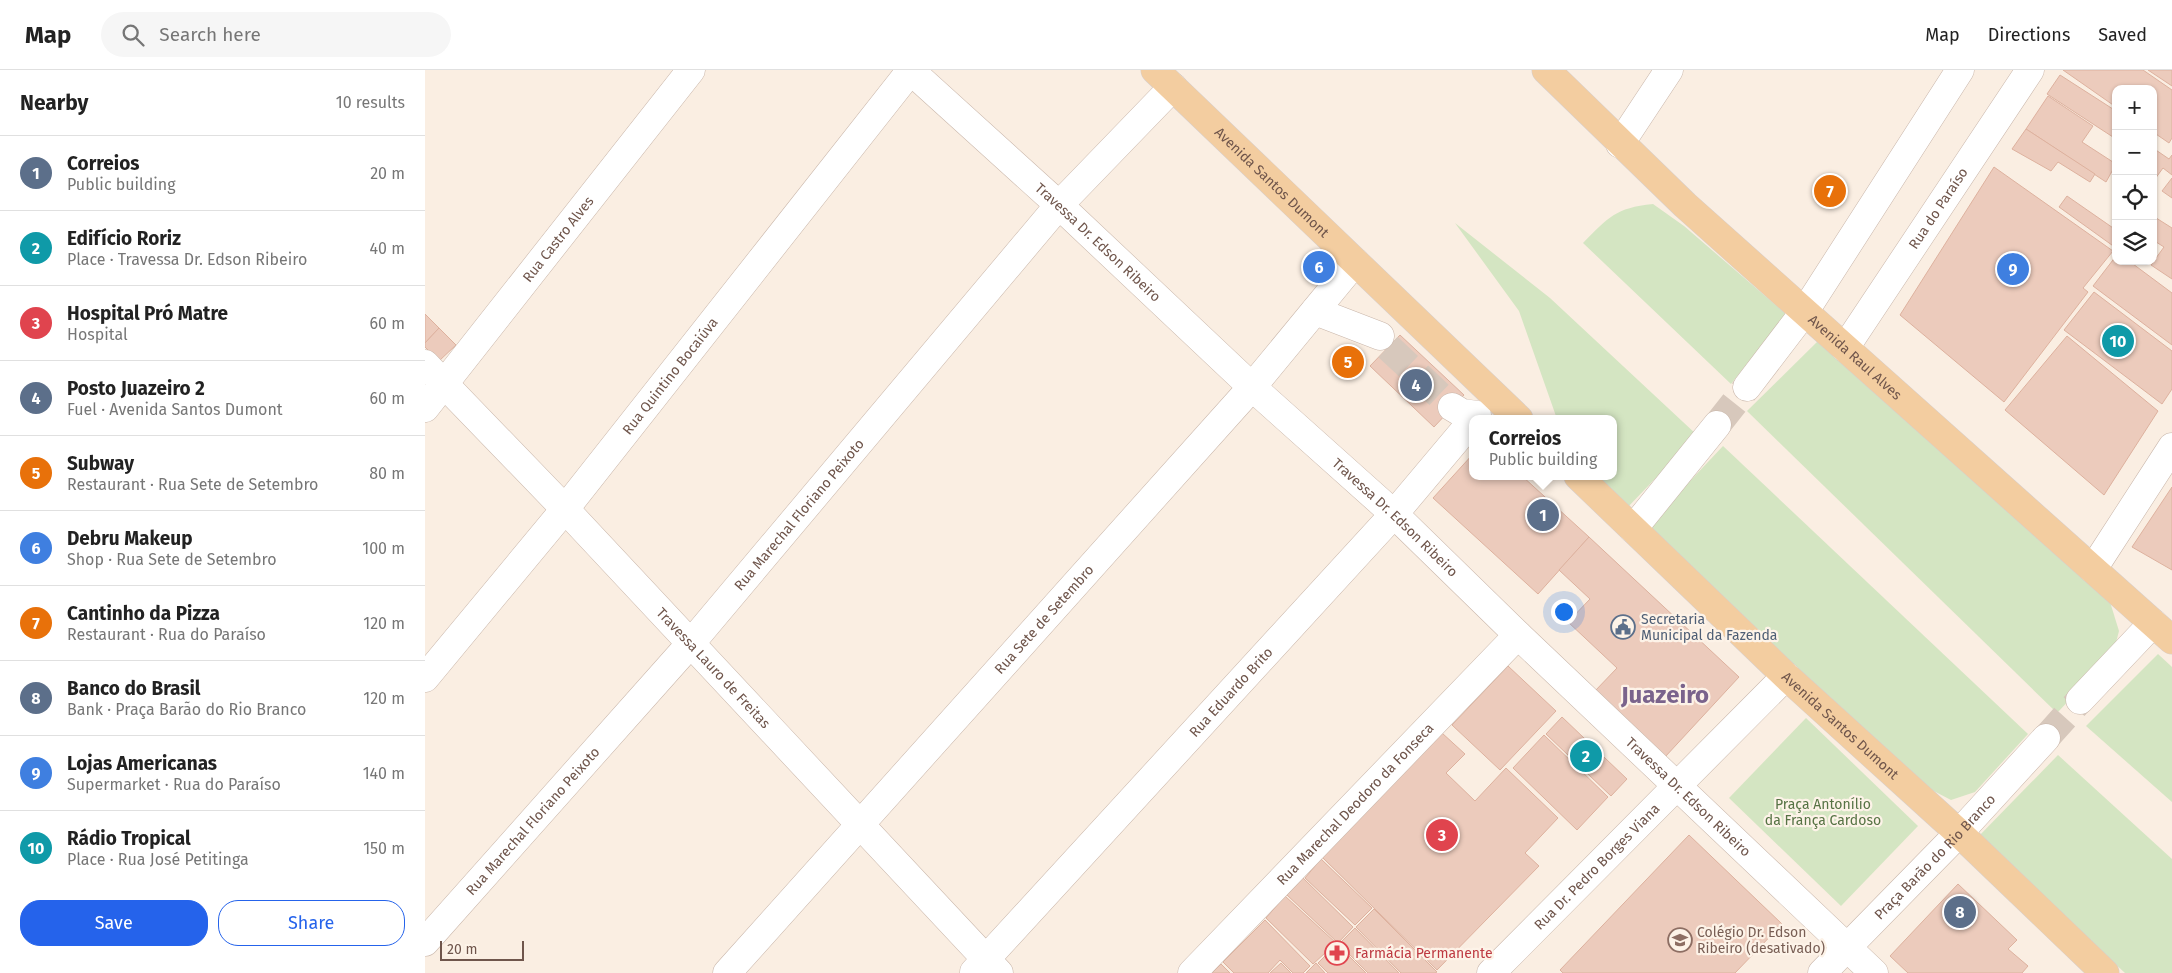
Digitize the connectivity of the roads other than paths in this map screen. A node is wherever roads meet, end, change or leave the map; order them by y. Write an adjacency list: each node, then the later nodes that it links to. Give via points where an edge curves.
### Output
1 (691, 70): 16 (street, Rua Castro Alves)
2 (910, 70): 9 (street, Travessa Dr. Edson Ribeiro); 26 (street, Rua Quintino Bocaiúva)
3 (1546, 70): 8 (main road, Avenida Raul Alves)
4 (1669, 70): 8 (street)
5 (1960, 70): 12 (street)
6 (2030, 70): 14 (street, Rua do Paraíso)
7 (1164, 79): 9 (street, Rua Marechal Floriano Peixoto); 10 (main road, Avenida Santos Dumont)
8 (1621, 144): 12 (main road, Avenida Raul Alves)
9 (1059, 205): 17 (street, Travessa Dr. Edson Ribeiro); 32 (street, Rua Marechal Floriano Peixoto)
10 (1355, 262): 11 (main road, Avenida Santos Dumont); 13 (street, Rua Sete de Setembro)
11 (1399, 305): 13 (street, via 1384,341); 20 (main road, Avenida Santos Dumont)
12 (1805, 310): 14 (main road, Avenida Raul Alves); 18 (street)
13 (1315, 311): 17 (street, Rua Sete de Setembro)
14 (1845, 348): 29 (main road, Avenida Raul Alves)
15 (425, 364): 16 (street, Travessa Lauro de Freitas)
16 (444, 384): 19 (street, Rua Castro Alves); 26 (street, Travessa Lauro de Freitas)
17 (1252, 387): 27 (street, Travessa Dr. Edson Ribeiro); 38 (street, Rua Sete de Setembro)
18 (1747, 387)
19 (425, 408)
20 (1474, 411): 21 (main road, Avenida Santos Dumont)
21 (1496, 415)
22 (1469, 417): 27 (street, Rua Eduardo Brito)
23 (1717, 425): 28 (street)
24 (2172, 447): 29 (street)
25 (1582, 480): 28 (main road, Avenida Santos Dumont)
26 (565, 509): 32 (street, Travessa Lauro de Freitas); 34 (street, Rua Quintino Bocaiúva)
27 (1394, 514): 31 (street, Travessa Dr. Edson Ribeiro); 42 (street, Rua Eduardo Brito)
28 (1633, 529): 33 (main road, Avenida Santos Dumont)
29 (2093, 569): 30 (main road, Avenida Raul Alves)
30 (2163, 631): 35 (street)
31 (1518, 635): 37 (street, Travessa Dr. Edson Ribeiro); 44 (street, Rua Marechal Deodoro da Fonseca)
32 (691, 643): 38 (street, Travessa Lauro de Freitas); 40 (street, Rua Marechal Floriano Peixoto)
33 (1786, 676): 37 (street, Rua Dr. Pedro Borges Viana); 39 (main road, Avenida Santos Dumont)
34 (425, 678)
35 (2080, 700)
36 (2046, 738): 39 (street, Praça Barão do Rio Branco)
37 (1677, 788): 41 (street, Travessa Dr. Edson Ribeiro); 45 (street, Rua Dr. Pedro Borges Viana)
38 (861, 824): 42 (street, Travessa Lauro de Freitas); 43 (street, Rua Sete de Setembro)
39 (1959, 833): 41 (street, Praça Barão do Rio Branco); 48 (main road, Avenida Santos Dumont)
40 (425, 942)
41 (1846, 948): 46 (street, Praça Barão do Rio Branco); 47 (street, Travessa Dr. Edson Ribeiro)
42 (986, 968)
43 (727, 973)
44 (1192, 973)
45 (1491, 973)
46 (1822, 973)
47 (1874, 973)
48 (2105, 973)

